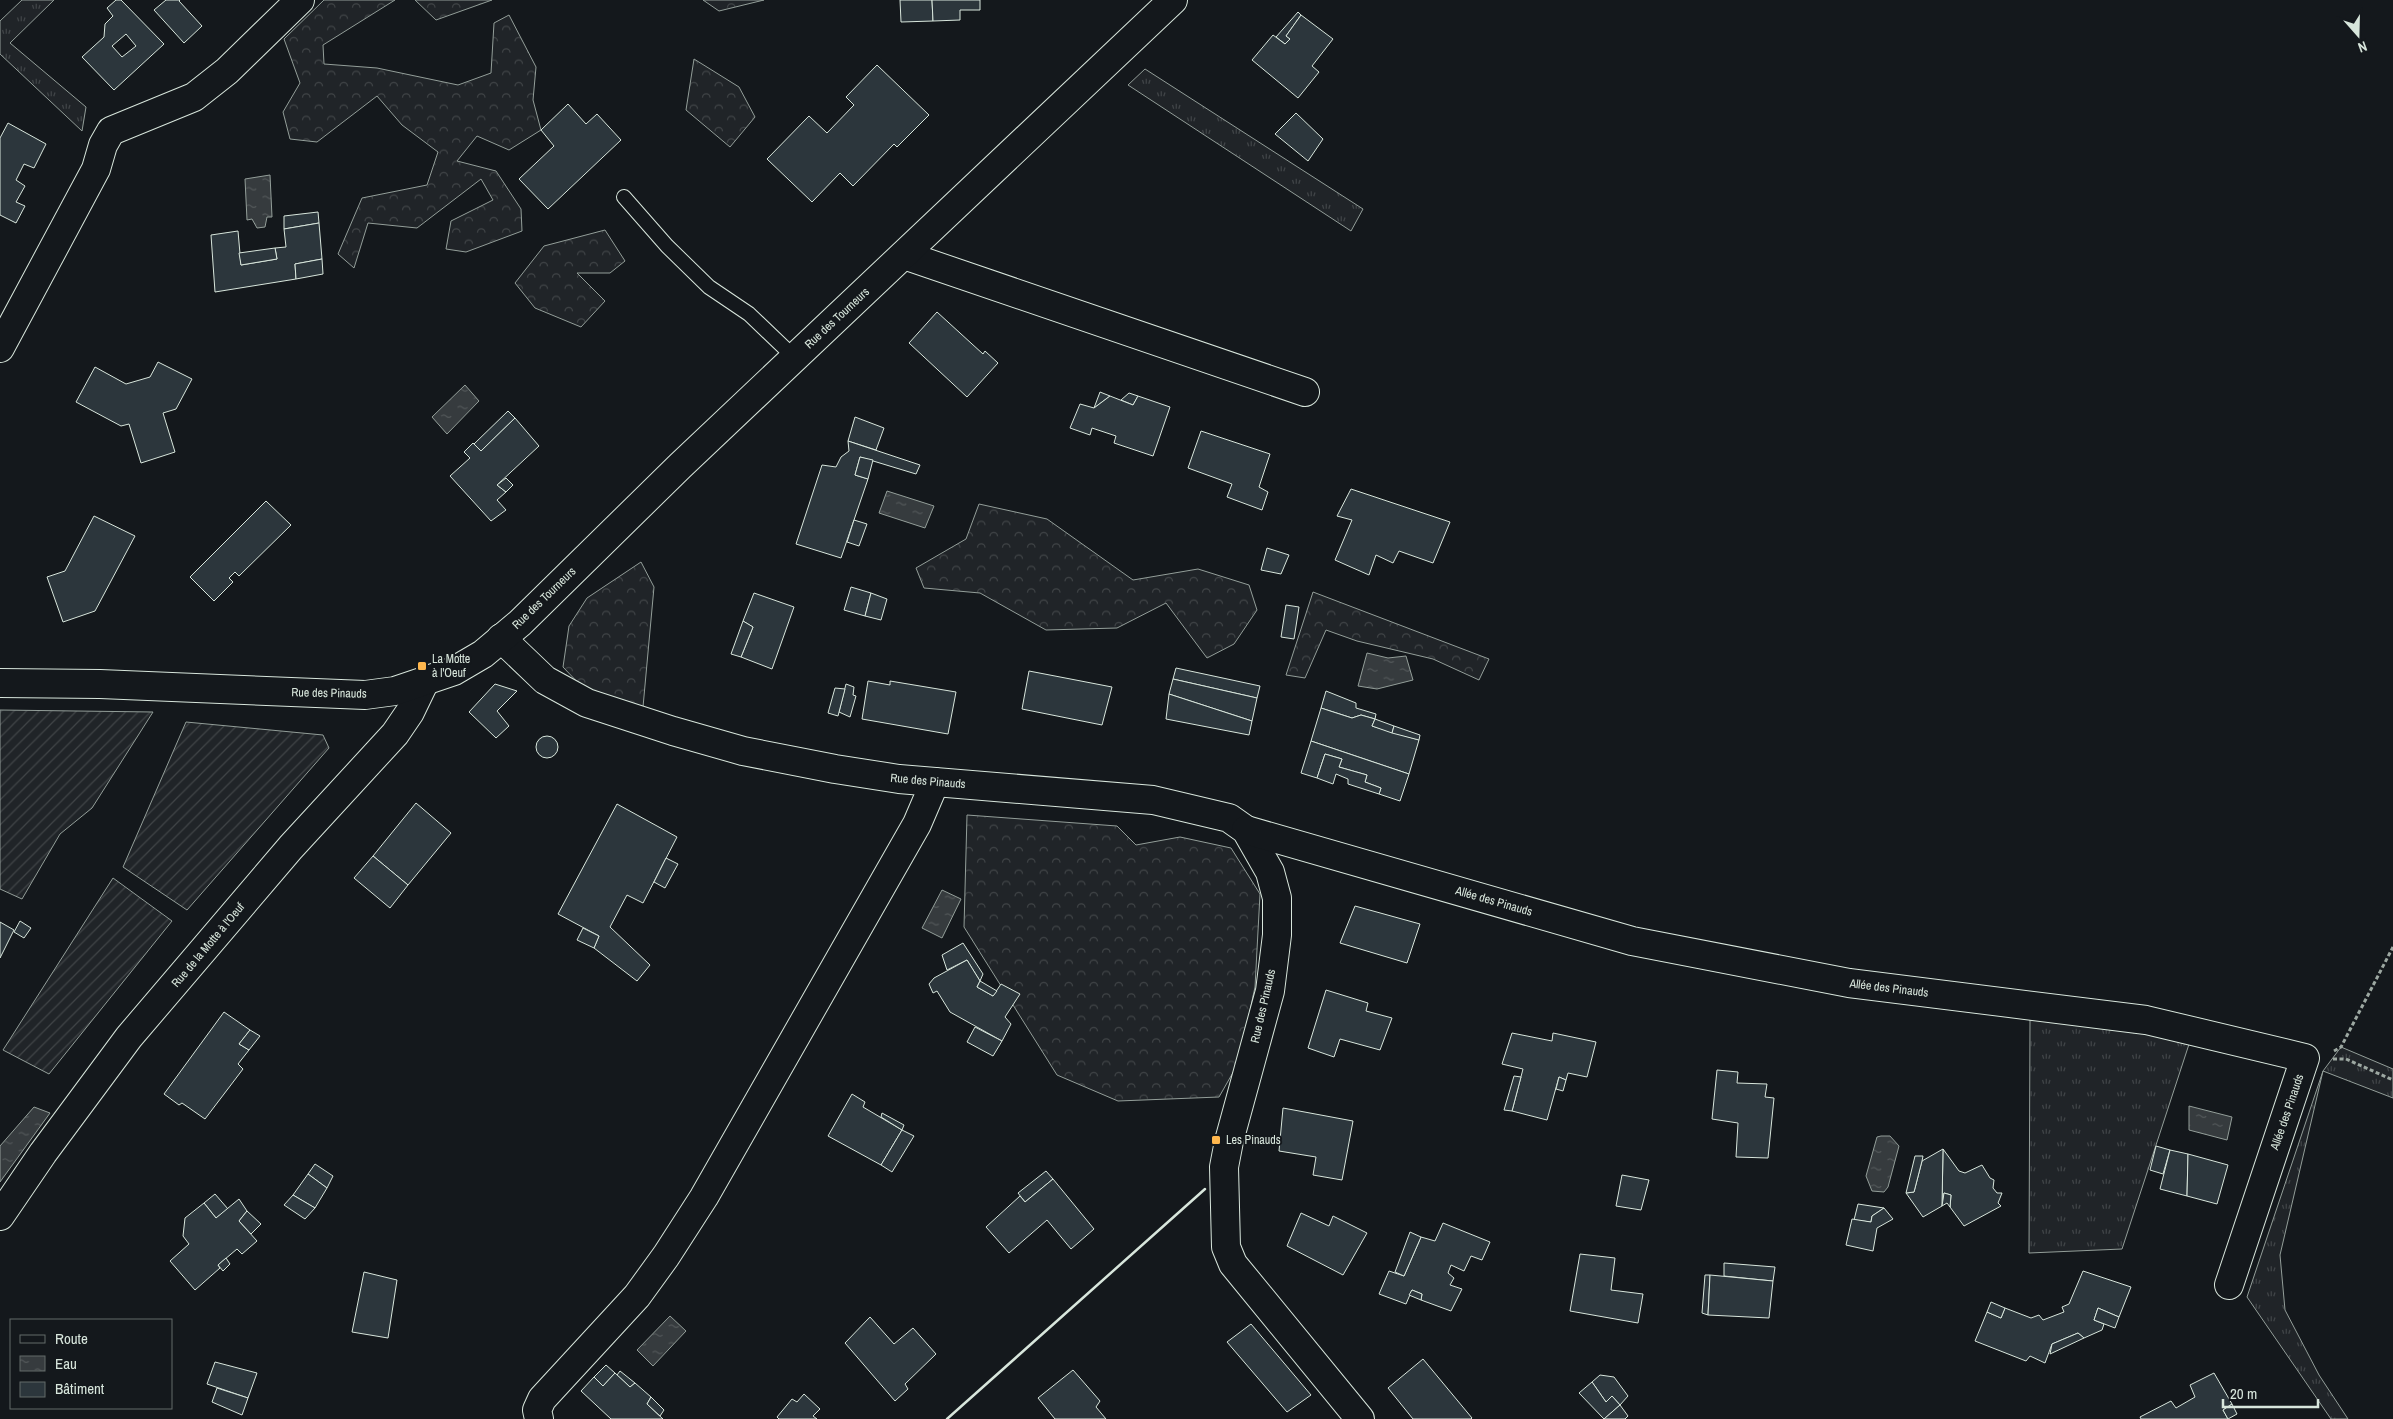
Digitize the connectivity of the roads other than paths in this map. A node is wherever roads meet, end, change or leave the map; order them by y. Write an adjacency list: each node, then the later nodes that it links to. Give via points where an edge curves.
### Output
1 (300, 0): 5 (street, via 227,71 194,97 111,131 96,168)
2 (1173, 0): 4 (street, Rue des Tourneurs)
3 (624, 196): 6 (lane, via 667,246 709,287 749,314)
4 (904, 256): 6 (street, Rue des Tourneurs); 7 (street)
5 (0, 348)
6 (795, 358): 8 (street, Rue des Tourneurs)
7 (1305, 392)
8 (502, 638): 10 (street, Rue des Pinauds, via 454,671); 11 (street, Rue des Pinauds, via 545,680 578,698 673,732 743,751 835,769)
9 (0, 683): 10 (street, Rue des Pinauds, via 365,695 395,692)
10 (424, 683): 13 (street, Rue de la Motte à l'Oeuf, via 395,734 291,847 129,1037 42,1153)
11 (934, 782): 12 (street, Rue des Pinauds, via 1153,800 1229,818); 15 (street, via 917,824 704,1197 636,1296 542,1399 537,1410)
12 (1246, 830): 14 (street, Allée des Pinauds, via 1632,941 1849,983 2146,1020 2314,1059); 16 (street, Rue des Pinauds, via 1270,872 1277,898 1277,935 1270,990 1224,1167 1226,1248 1233,1264)
13 (0, 1216)
14 (2229, 1285)
15 (539, 1419)
16 (1360, 1419)

